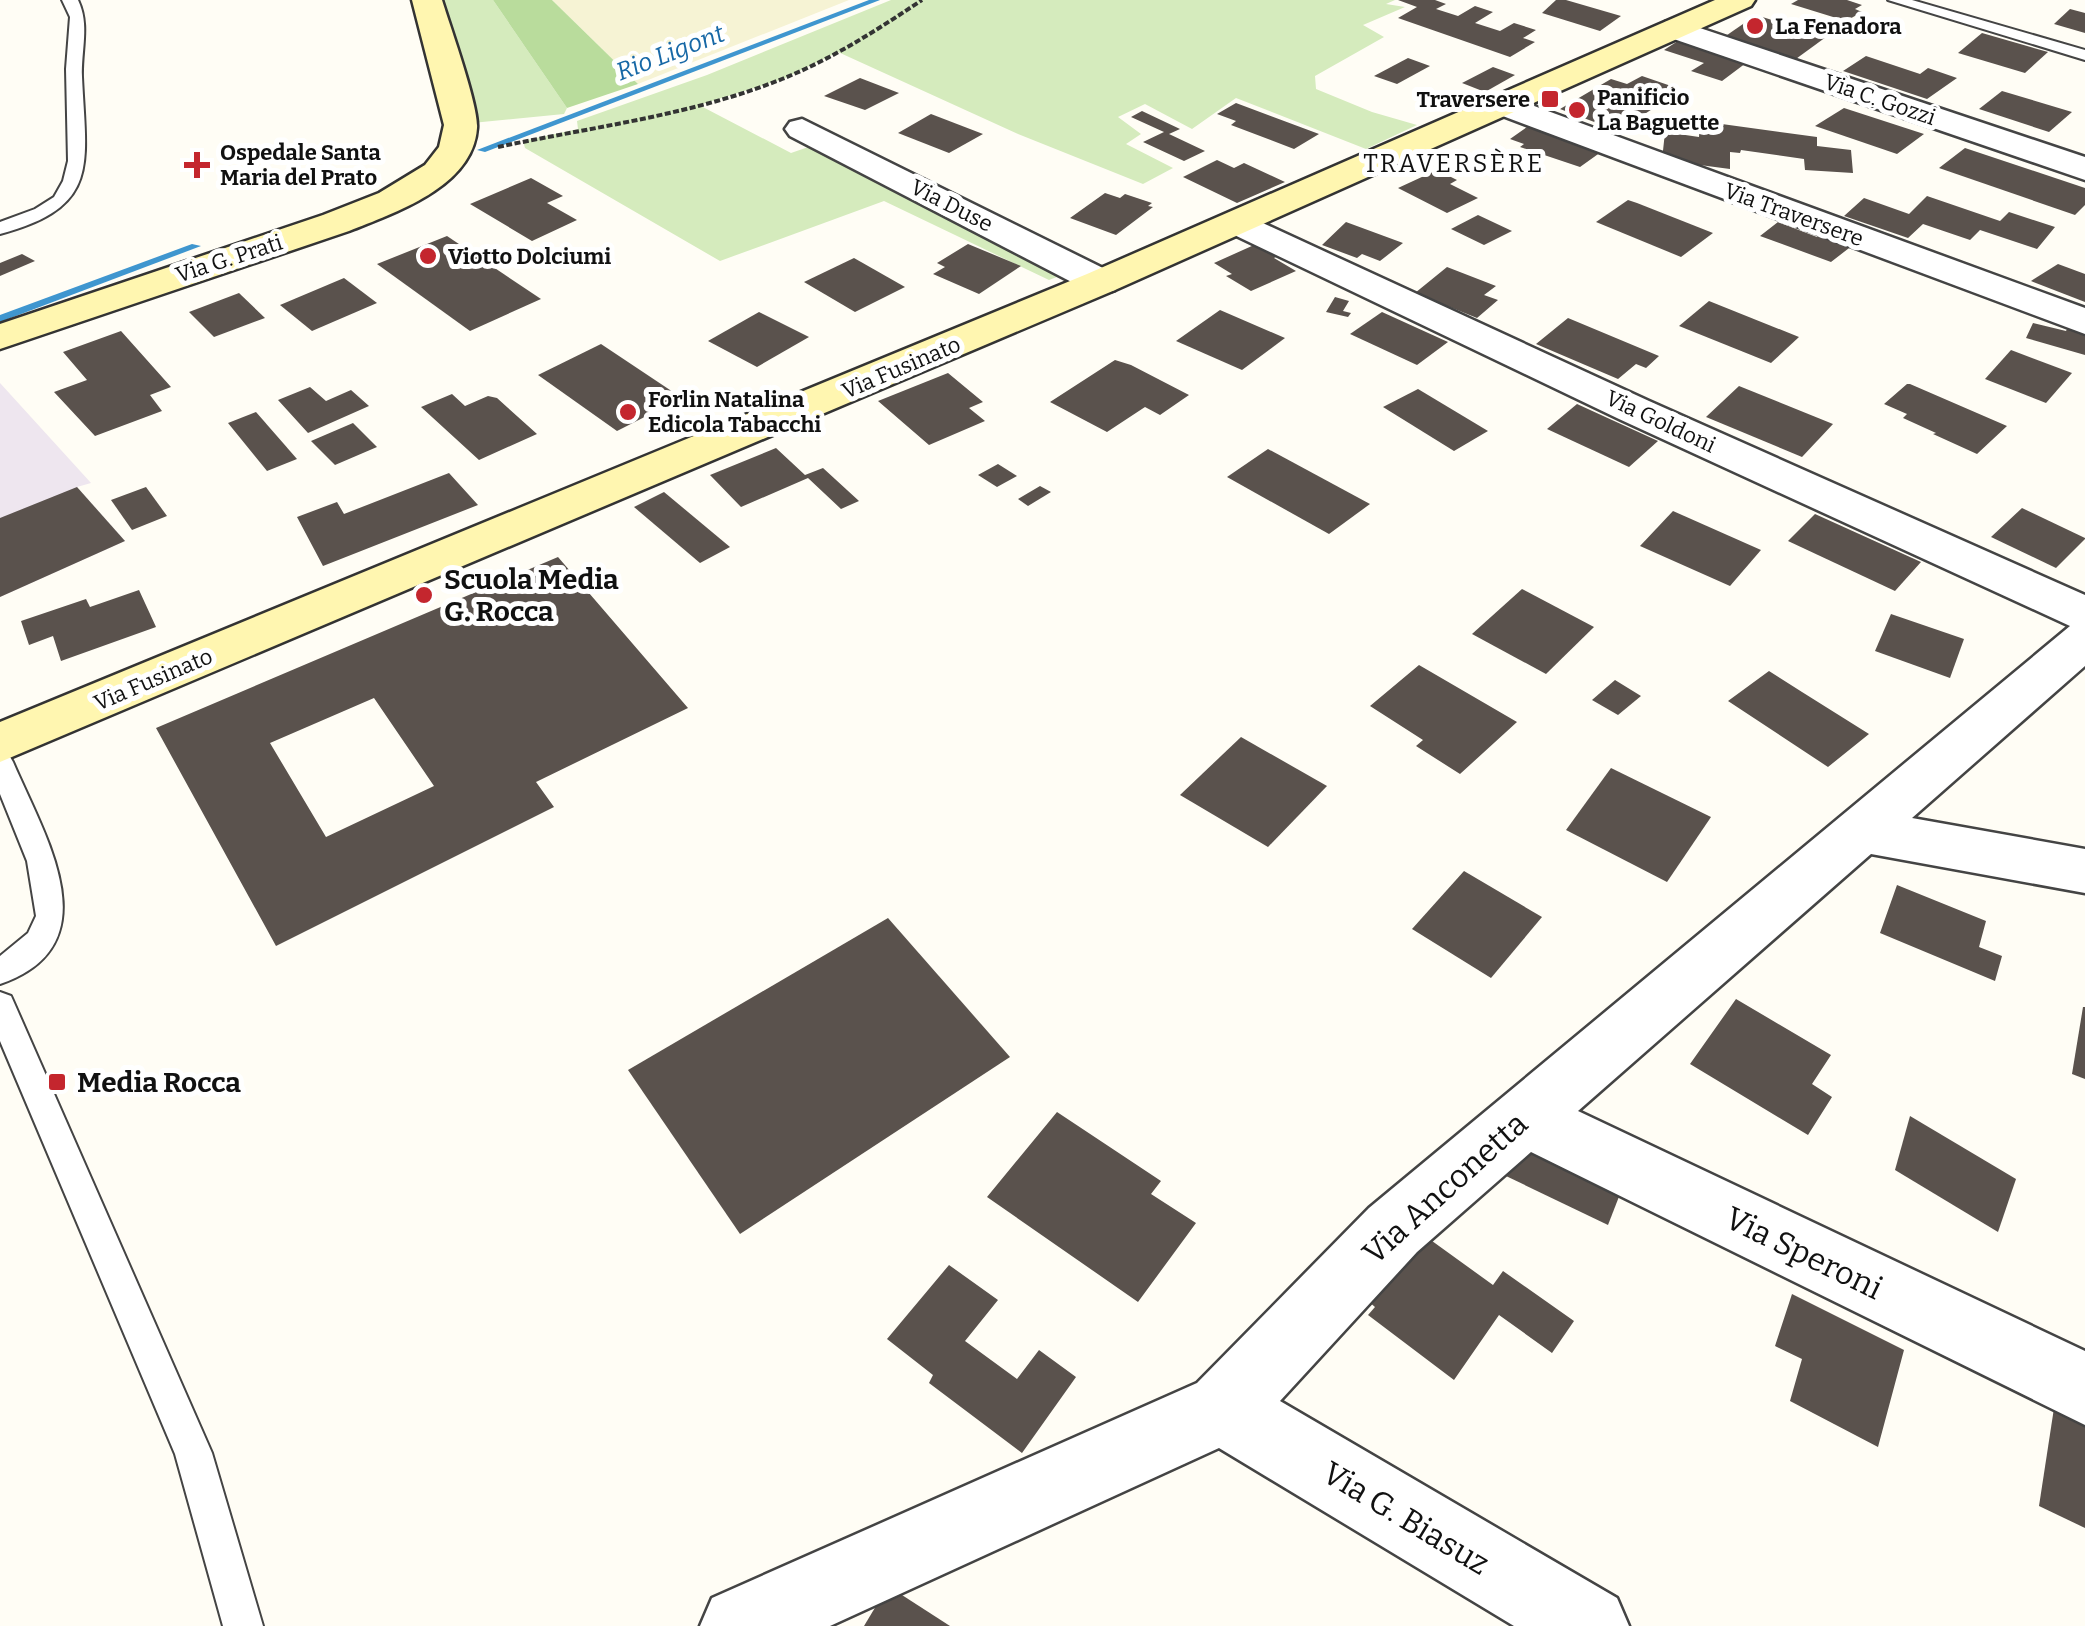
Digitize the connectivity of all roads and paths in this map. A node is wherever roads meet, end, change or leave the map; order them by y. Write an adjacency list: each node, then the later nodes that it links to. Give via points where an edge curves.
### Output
1 (70, 0): 13 (lane, via 78,17 72,181 61,200)
2 (428, 0): 10 (main road, via 461,125)
3 (922, 0): 10 (path, via 860,42 783,80 722,100)
4 (1740, 0): 6 (main road, Via Fusinato)
5 (1896, 0): 7 (lane)
6 (1676, 30): 8 (main road, Via Fusinato); 11 (street, Via C. Gozzi)
7 (2085, 55)
8 (1504, 105): 12 (main road, Via Fusinato); 15 (street, Via Traversere)
9 (802, 129): 14 (street, Via Duse)
10 (448, 161): 16 (main road, Via G. Prati, via 411,190 369,210)
11 (2085, 169)
12 (1239, 223): 14 (main road, Via Fusinato); 17 (street, Via Goldoni)
13 (0, 228)
14 (1101, 282): 19 (main road, Via Fusinato)
15 (2085, 322)
16 (0, 338)
17 (2085, 614)
18 (2085, 638): 21 (street, Via Anconetta)
19 (0, 743)
20 (0, 762): 23 (lane, via 42,863 51,916 35,948)
21 (1858, 830): 22 (street); 25 (street, Via Anconetta)
22 (2085, 871)
23 (0, 972)
24 (0, 1005): 28 (lane, via 193,1453)
25 (1524, 1118): 26 (street, Via Speroni); 27 (street, Via Anconetta, via 1393,1230)
26 (2085, 1390)
27 (1224, 1409): 29 (street, Via Anconetta); 30 (street, Via G. Biasuz)
28 (242, 1626)
29 (740, 1626)
30 (1589, 1626)

